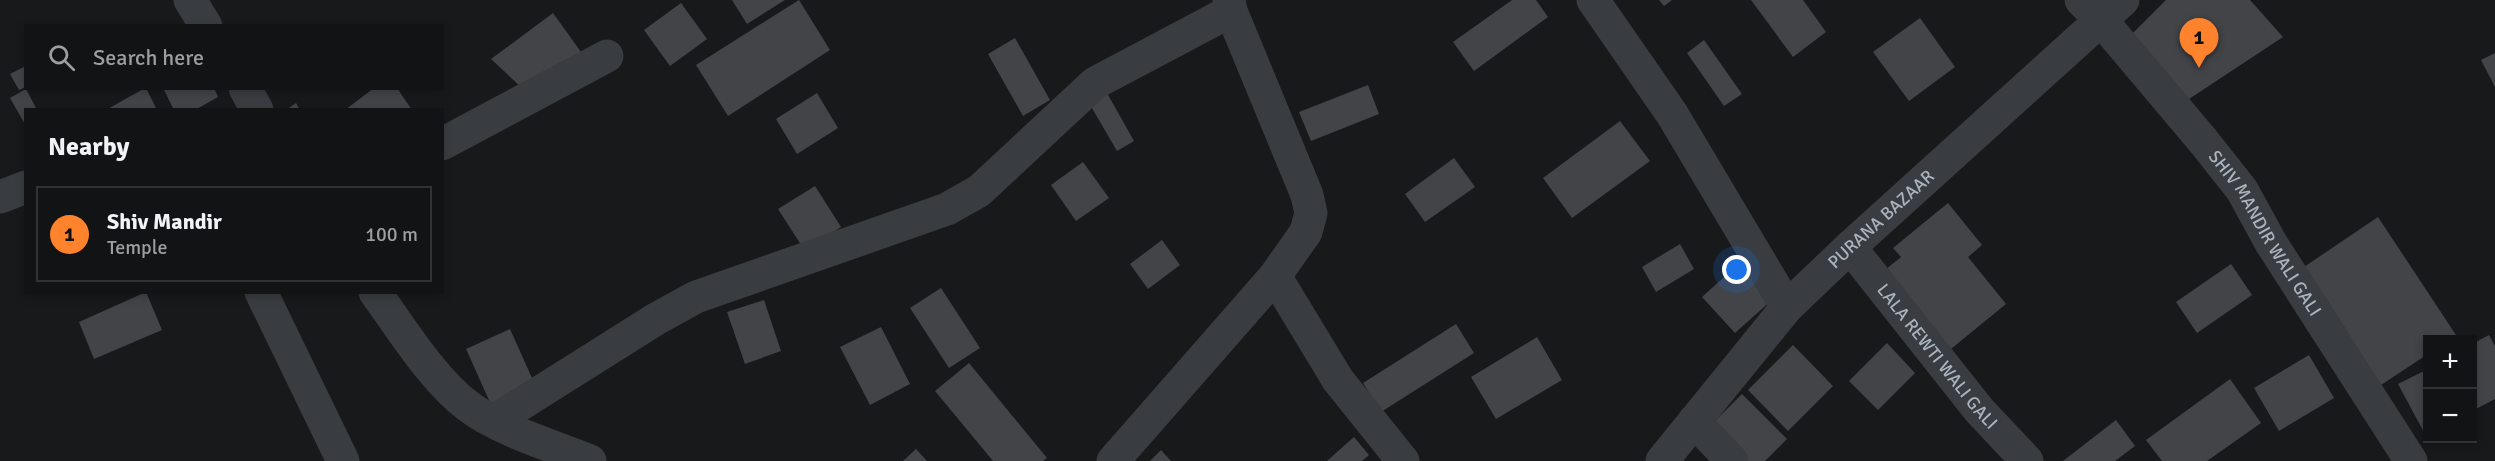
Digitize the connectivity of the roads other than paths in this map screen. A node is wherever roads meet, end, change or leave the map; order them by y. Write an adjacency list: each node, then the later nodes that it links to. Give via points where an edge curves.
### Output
1 (190, 0): 5 (street)
2 (1593, 0): 14 (street, via 1672,114)
3 (1230, 5): 11 (street, via 1311,213 1306,232); 15 (street, via 1095,83 979,191 947,209 696,297)
4 (2102, 7): 10 (street, PURANA BAZAAR); 24 (street, SHIV MANDIR WALI GALI, via 2242,190 2271,243)
5 (205, 24)
6 (607, 56): 7 (street)
7 (444, 143)
8 (24, 188): 9 (street)
9 (0, 197)
10 (1850, 247): 14 (street, PURANA BAZAAR); 23 (street, LALA REWTI WALI GALI, via 1979,410)
11 (1275, 276): 19 (street); 20 (street, via 1338,380)
12 (262, 294): 17 (street)
13 (377, 294): 15 (street, via 449,390)
14 (1787, 307): 16 (street, PURANA BAZAAR)
15 (494, 421): 18 (street)
16 (1694, 421): 21 (street, PURANA BAZAAR); 22 (street)
17 (343, 461)
18 (590, 461)
19 (1113, 461)
20 (1403, 461)
21 (1662, 461)
22 (1732, 461)
23 (2027, 461)
24 (2411, 461)

